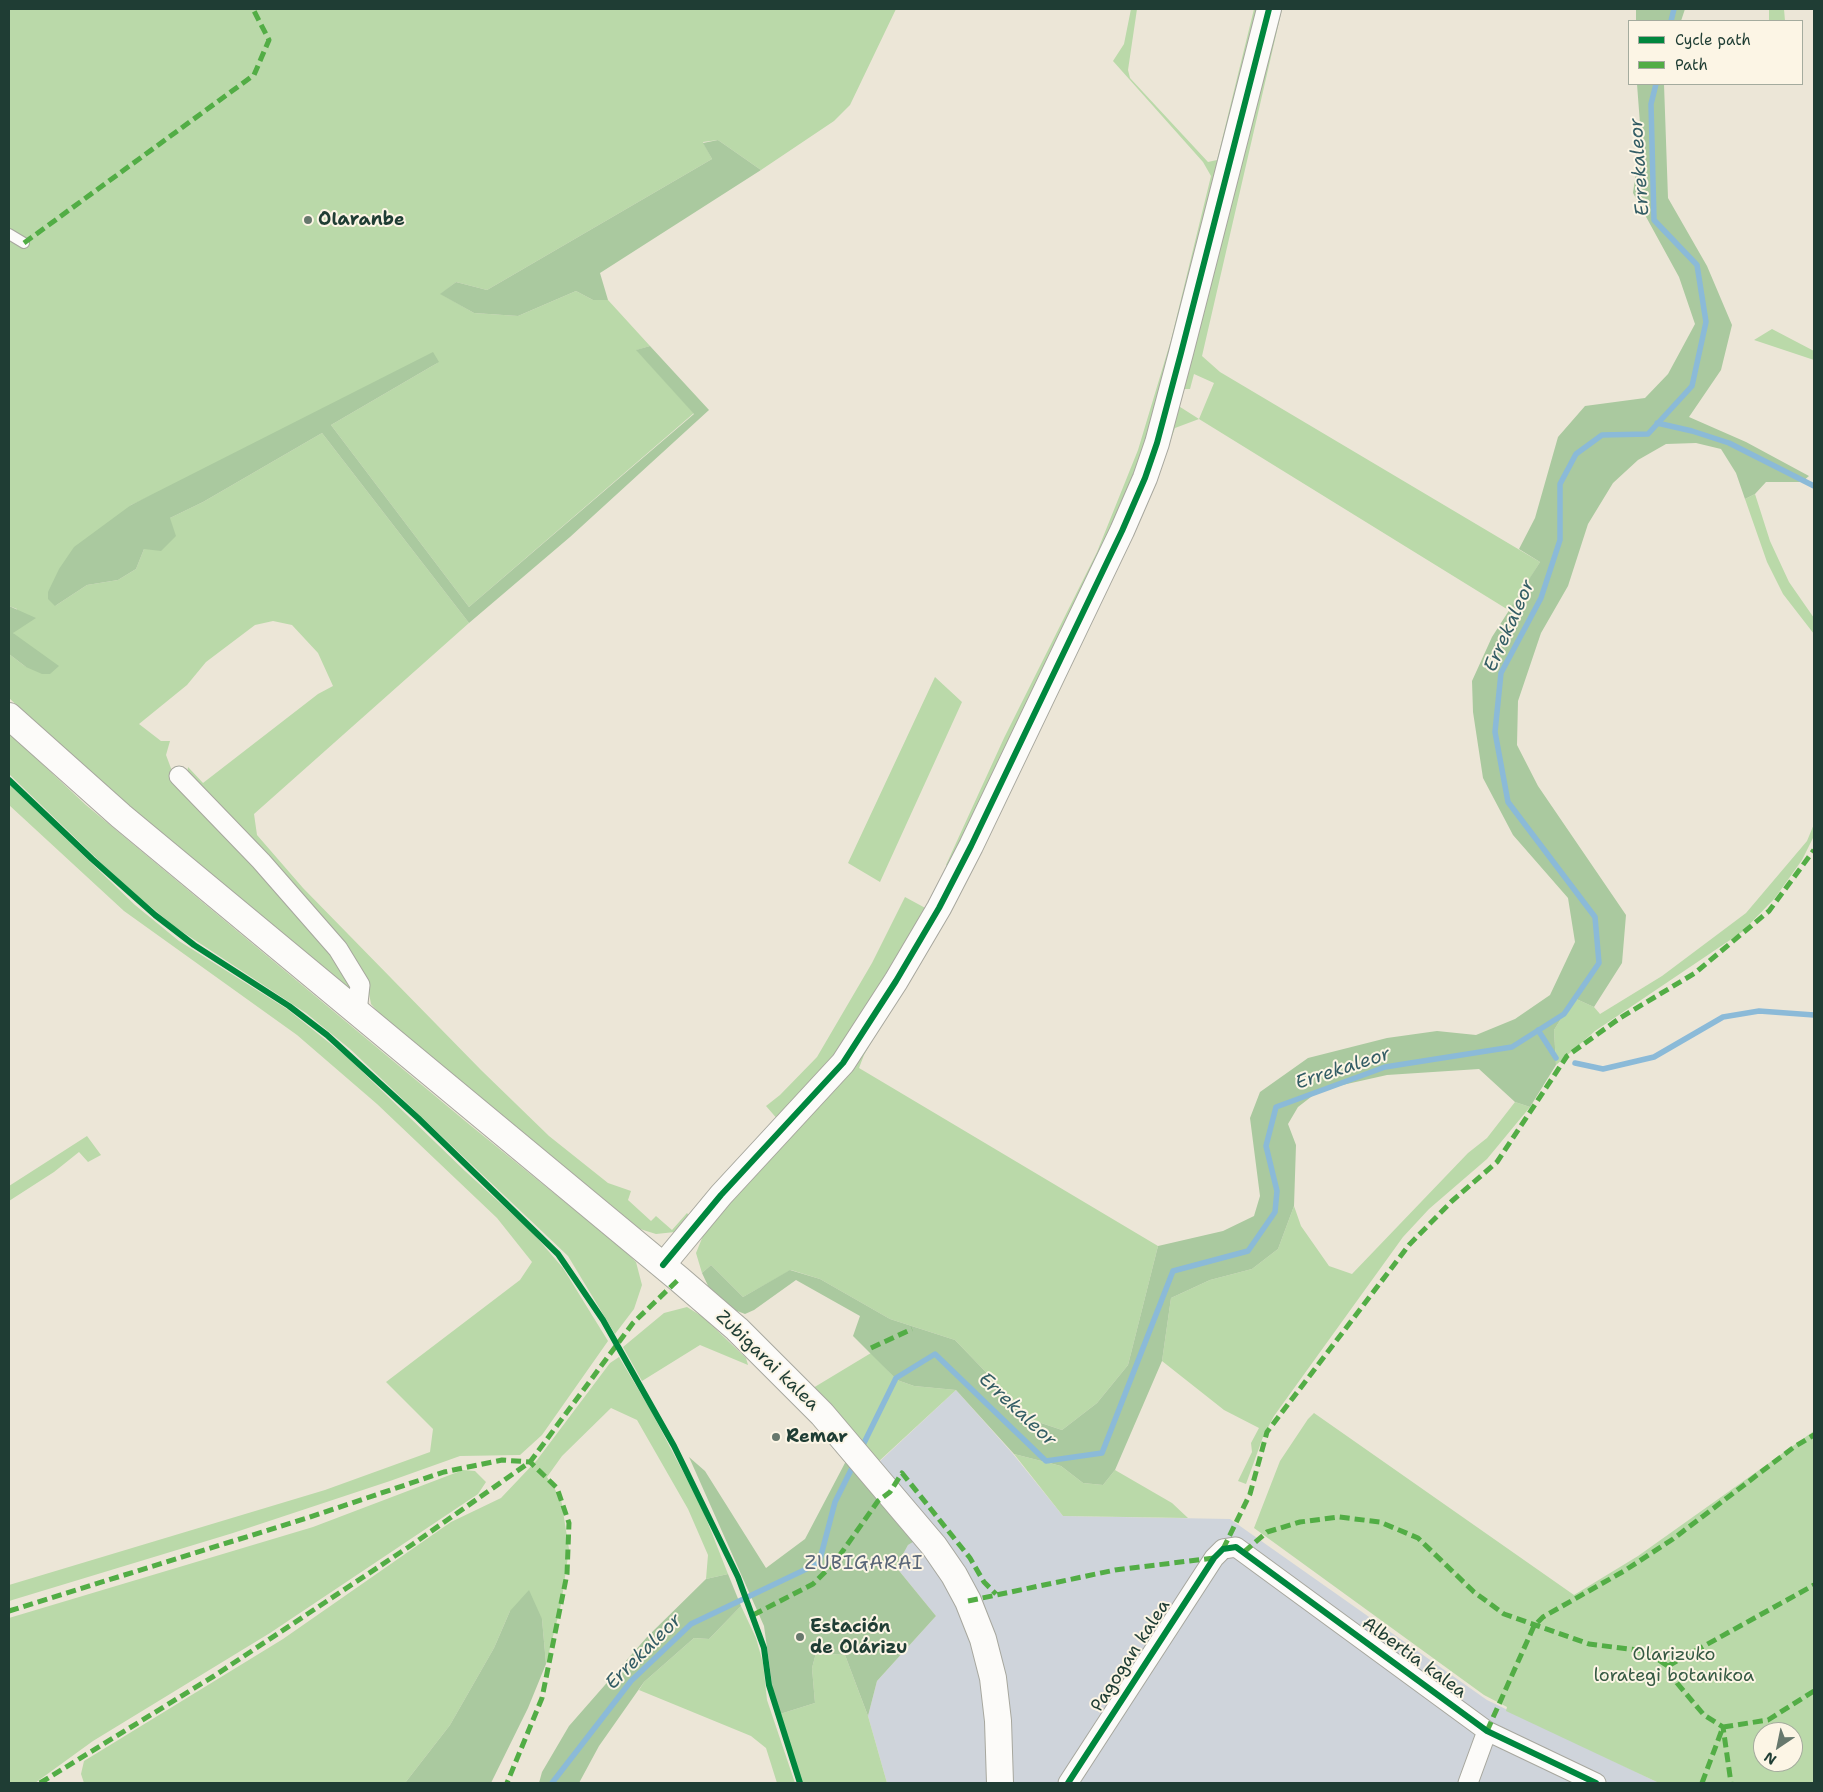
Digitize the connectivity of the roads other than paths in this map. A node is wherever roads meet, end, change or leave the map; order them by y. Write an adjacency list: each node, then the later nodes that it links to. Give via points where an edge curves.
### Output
1 (1269, 9): 7 (street, via 1158,443 1122,531 971,846 896,981 843,1063 721,1195)
2 (9, 234): 3 (lane)
3 (24, 244)
4 (9, 716): 6 (main road, Zubigarai kalea, via 121,816)
5 (180, 776): 6 (street, via 261,861 338,950 360,985)
6 (356, 1012): 7 (main road, Zubigarai kalea)
7 (663, 1266): 10 (main road, Zubigarai kalea, via 737,1329 822,1414 890,1492 954,1574 983,1639 993,1678)
8 (1224, 1549): 9 (street, Albertia kalea, via 1236,1548 1244,1552); 11 (street, Pagogan kalea, via 1204,1574)
9 (1487, 1731): 12 (street); 13 (street, Albertia kalea)
10 (1000, 1783)
11 (1068, 1783)
12 (1468, 1783)
13 (1596, 1783)

